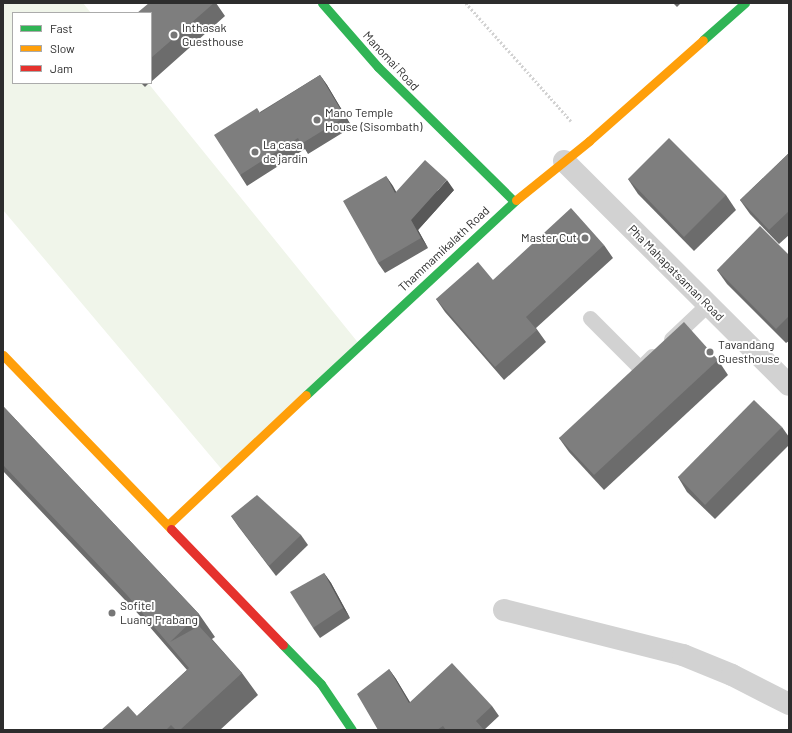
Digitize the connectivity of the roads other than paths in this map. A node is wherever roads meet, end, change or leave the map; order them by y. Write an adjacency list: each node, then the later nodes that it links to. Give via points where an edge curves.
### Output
1 (322, 3): 4 (street, Manomai Road, via 378,67)
2 (745, 3): 3 (street, Thammamikalath Road)
3 (564, 161): 4 (street, Thammamikalath Road); 5 (street, Pha Mahapatsaman Road)
4 (514, 201): 9 (street, Thammamikalath Road)
5 (708, 304): 6 (lane, via 640,368); 8 (street, Pha Mahapatsaman Road)
6 (590, 318)
7 (3, 355): 9 (street)
8 (789, 385)
9 (169, 524): 12 (street, via 321,684)
10 (504, 610): 11 (street, via 683,655 732,675)
11 (789, 704)
12 (351, 730)

